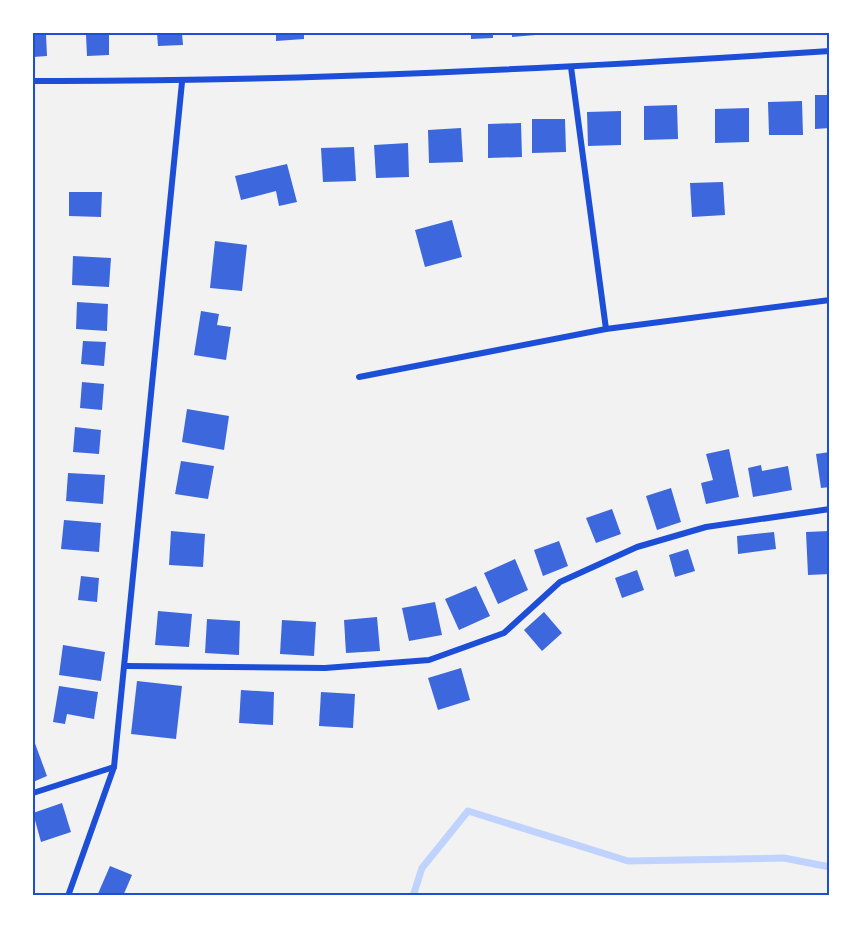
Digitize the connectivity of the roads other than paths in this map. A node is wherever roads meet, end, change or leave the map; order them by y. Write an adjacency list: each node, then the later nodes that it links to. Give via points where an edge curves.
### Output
1 (830, 51): 2 (street)
2 (571, 67): 4 (street); 6 (street)
3 (33, 81): 4 (street)
4 (182, 82): 9 (street)
5 (830, 300): 6 (street)
6 (606, 329): 7 (street)
7 (360, 377)
8 (830, 509): 9 (street, via 706,527 637,547 560,582 504,633 429,660 325,668)
9 (126, 666): 10 (street)
10 (114, 767): 11 (street); 12 (street)
11 (33, 793)
12 (68, 896)

